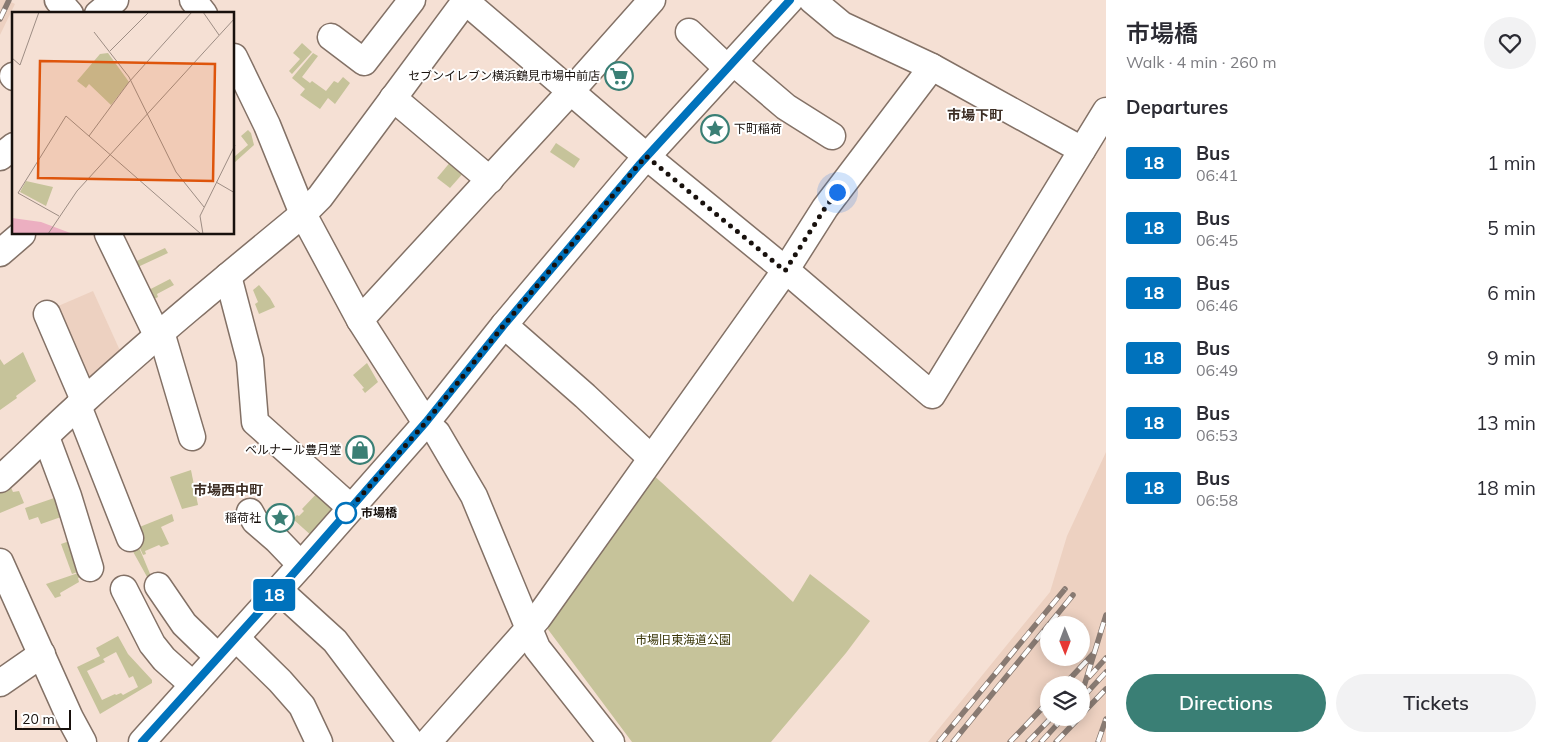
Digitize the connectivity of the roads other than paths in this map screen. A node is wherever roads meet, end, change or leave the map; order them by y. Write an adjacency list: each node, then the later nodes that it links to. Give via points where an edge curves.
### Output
1 (58, 0): 8 (street)
2 (115, 0): 9 (street)
3 (412, 0): 11 (street, via 364,62)
4 (465, 0): 15 (street); 16 (street)
5 (652, 0): 15 (street)
6 (790, 0): 13 (street)
7 (812, 0): 14 (street, via 842,25)
8 (68, 12)
9 (100, 12)
10 (689, 32): 13 (street)
11 (331, 37)
12 (235, 58): 24 (street, via 267,125)
13 (730, 65): 18 (street); 21 (street)
14 (932, 67): 20 (street); 26 (street, via 825,208)
15 (571, 91): 21 (street); 23 (street)
16 (393, 98): 23 (street); 24 (street, via 320,198)
17 (1106, 111): 20 (street)
18 (832, 136)
19 (12, 148): 22 (street)
20 (1082, 150): 26 (street, via 932,395)
21 (646, 156): 26 (street); 30 (street)
22 (0, 157)
23 (490, 180): 29 (street)
24 (303, 214): 27 (street); 29 (street)
25 (109, 235): 31 (street)
26 (785, 271): 36 (street)
27 (228, 276): 31 (street); 38 (street, via 250,360 255,422)
28 (47, 314): 32 (street)
29 (360, 320): 33 (street)
30 (504, 325): 33 (street); 36 (street)
31 (159, 333): 32 (street); 35 (street)
32 (81, 403): 34 (street); 40 (street)
33 (426, 422): 38 (street); 47 (street, via 437,433 474,496)
34 (46, 437): 37 (street); 43 (street)
35 (192, 437)
36 (651, 458): 47 (street)
37 (0, 479)
38 (351, 508): 42 (street)
39 (250, 512): 42 (street, via 255,521)
40 (130, 538)
41 (0, 562): 49 (street)
42 (301, 565): 46 (street)
43 (90, 568)
44 (158, 586): 50 (street, via 184,624)
45 (124, 589): 52 (street, via 152,644)
46 (279, 590): 48 (street); 56 (street, via 334,641)
47 (529, 629): 57 (street); 58 (street, via 537,648)
48 (236, 638): 50 (street); 55 (street, via 302,706)
49 (42, 654): 51 (street); 53 (street)
50 (218, 657): 52 (street)
51 (0, 683)
52 (193, 685): 54 (street)
53 (83, 742)
54 (142, 742)
55 (319, 742)
56 (411, 742)
57 (428, 742)
58 (611, 742)

